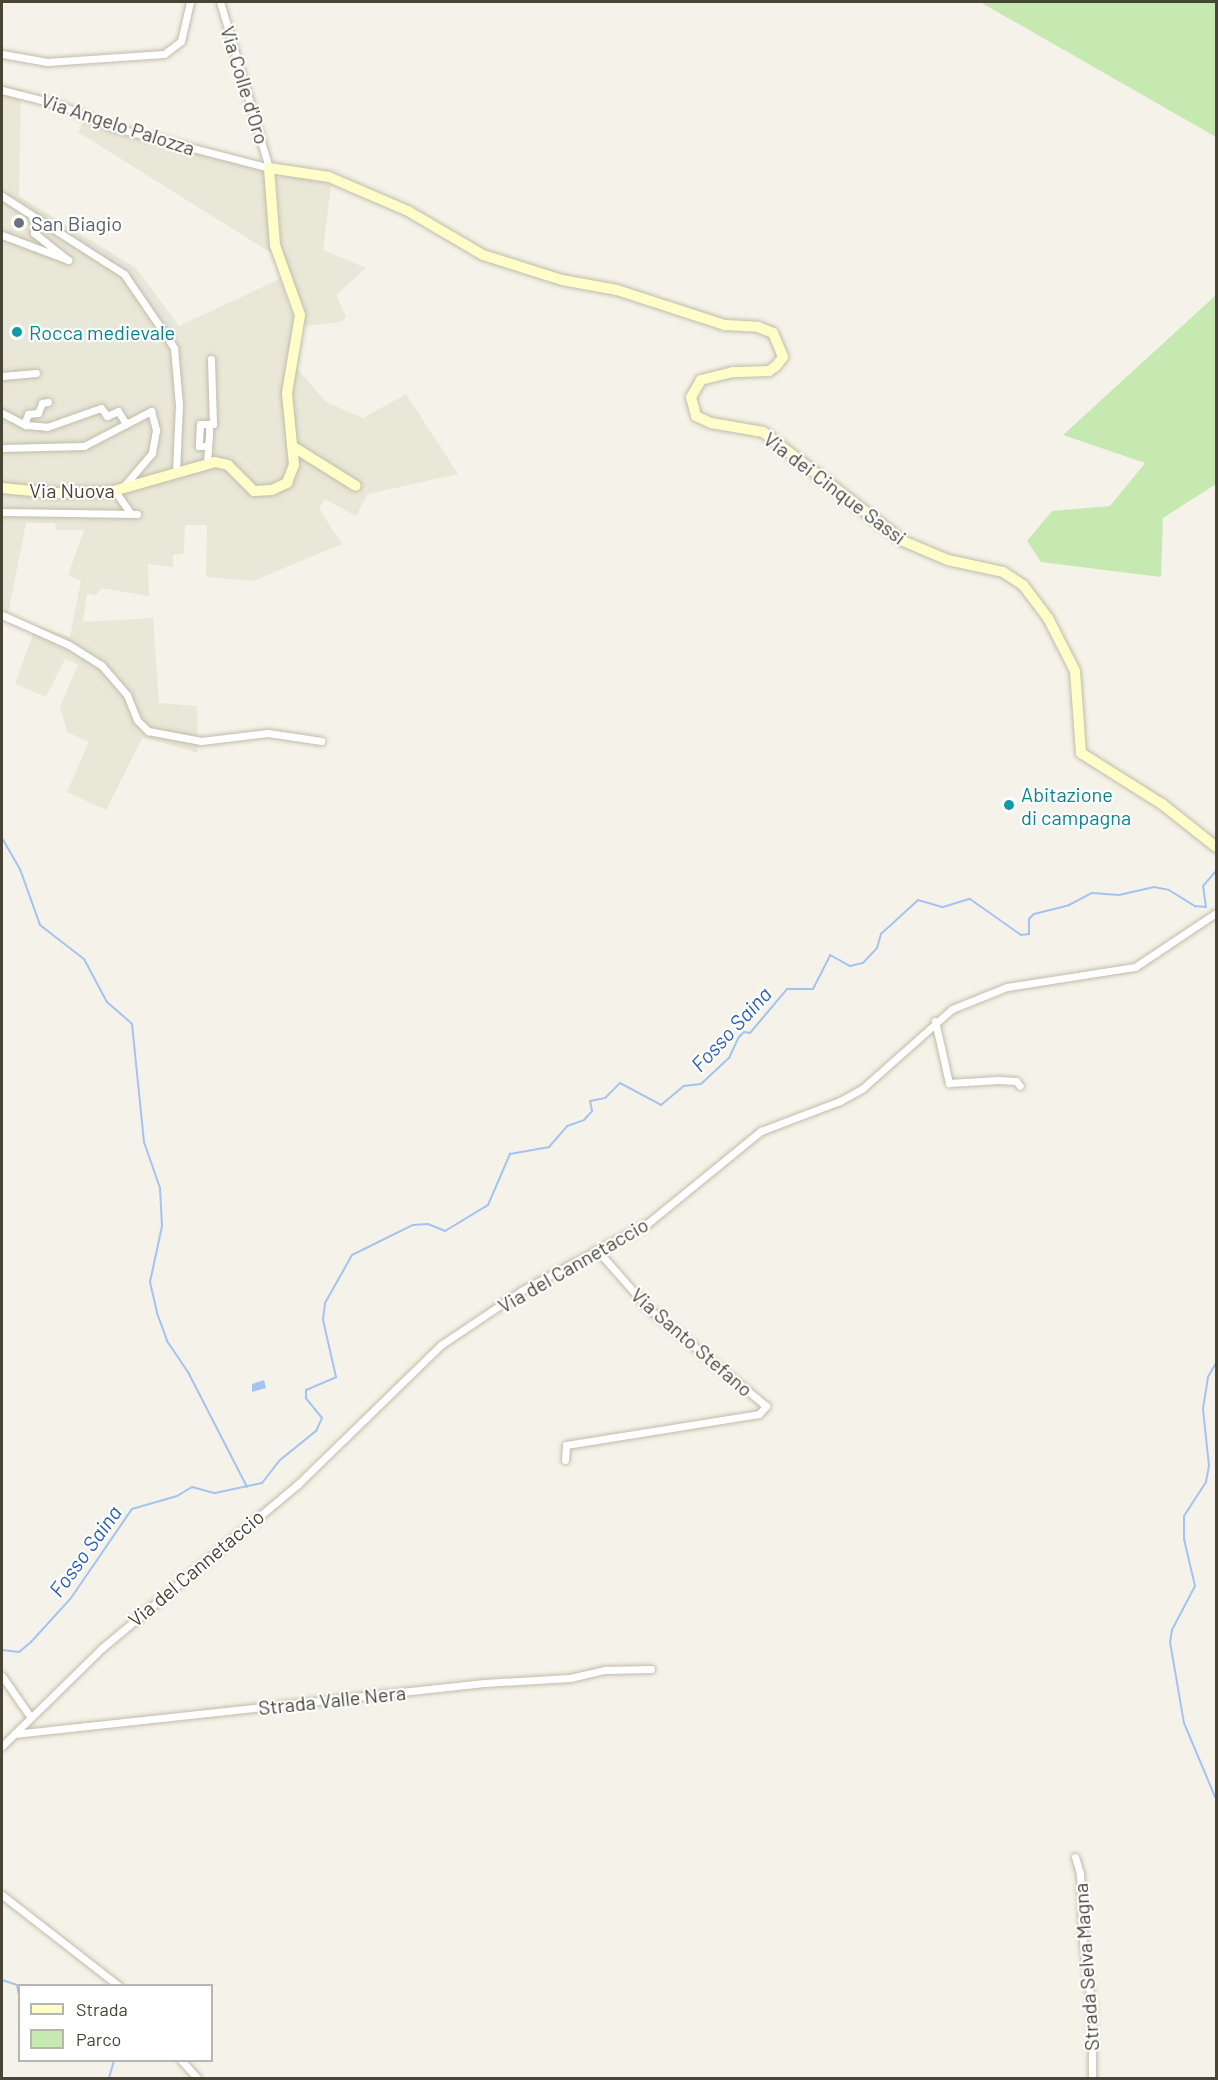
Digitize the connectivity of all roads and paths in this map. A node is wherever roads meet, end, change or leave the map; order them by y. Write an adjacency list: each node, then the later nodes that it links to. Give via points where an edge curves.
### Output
1 (190, 2): 3 (street, via 183,38 177,47 164,54 47,62)
2 (220, 2): 5 (street, Via Colle d'Oro)
3 (2, 54)
4 (2, 90): 5 (street, Via Angelo Palozza, via 57,104 112,127)
5 (269, 168): 18 (street, via 275,245 300,315 287,393); 28 (street, Via dei Cinque Sassi, via 329,177 357,188 408,211 458,244 494,259 562,280 617,290 725,326 758,327 773,333 783,357 776,366 769,371 733,372 701,380 691,397 696,416 711,423 763,432 903,541 929,554 1003,572 1023,585 1048,618 1075,671 1081,753 1162,804)
6 (2, 196): 8 (street)
7 (2, 201): 8 (street)
8 (18, 205): 9 (street)
9 (26, 210): 10 (street, via 27,216 36,220 34,233 68,260); 21 (street, via 124,274 174,348 179,405)
10 (2, 235)
11 (211, 359): 20 (street, via 213,424 209,424)
12 (36, 373): 13 (street)
13 (2, 376)
14 (48, 402): 16 (street, via 42,403 38,413 28,414)
15 (2, 413): 16 (street)
16 (24, 424): 17 (street, via 52,426 101,408 106,416 118,411)
17 (126, 424): 19 (street, via 81,447); 24 (street, via 151,411 156,430 151,458 136,476)
18 (292, 446): 20 (street, via 291,478 267,491 248,488 228,465); 22 (street)
19 (2, 448)
20 (207, 464): 21 (street, Via Nuova)
21 (176, 471): 24 (street, Via Nuova)
22 (356, 486)
23 (2, 488): 24 (street, Via Nuova, via 61,494)
24 (113, 492): 25 (street, via 134,514)
25 (2, 512)
26 (2, 615): 27 (street, via 69,645 102,666 148,731 201,741 268,733)
27 (321, 741)
28 (1216, 847)
29 (1216, 913): 30 (street, Via del Cannetaccio, via 1135,967 1007,987 952,1009)
30 (935, 1021): 31 (street, via 949,1083 998,1080 1016,1081); 32 (street, Via del Cannetaccio, via 863,1088 840,1101 761,1131 648,1223)
31 (1020, 1086)
32 (597, 1250): 33 (street, Via Santo Stefano, via 649,1309 766,1406 759,1414 566,1445); 36 (street, Via del Cannetaccio, via 521,1291 441,1345 298,1484 169,1590)
33 (565, 1460)
34 (651, 1669): 37 (street, Strada Valle Nera, via 606,1670 559,1679 484,1683)
35 (2, 1676): 36 (street)
36 (30, 1716): 37 (street, Via del Cannetaccio)
37 (14, 1734): 38 (street, Via del Cannetaccio)
38 (2, 1746)
39 (1075, 1857): 44 (street, Strada Selva Magna, via 1080,1873 1092,2012)
40 (2, 1895): 41 (street)
41 (117, 1984)
42 (182, 2062): 43 (street)
43 (197, 2079)
44 (1092, 2079)

